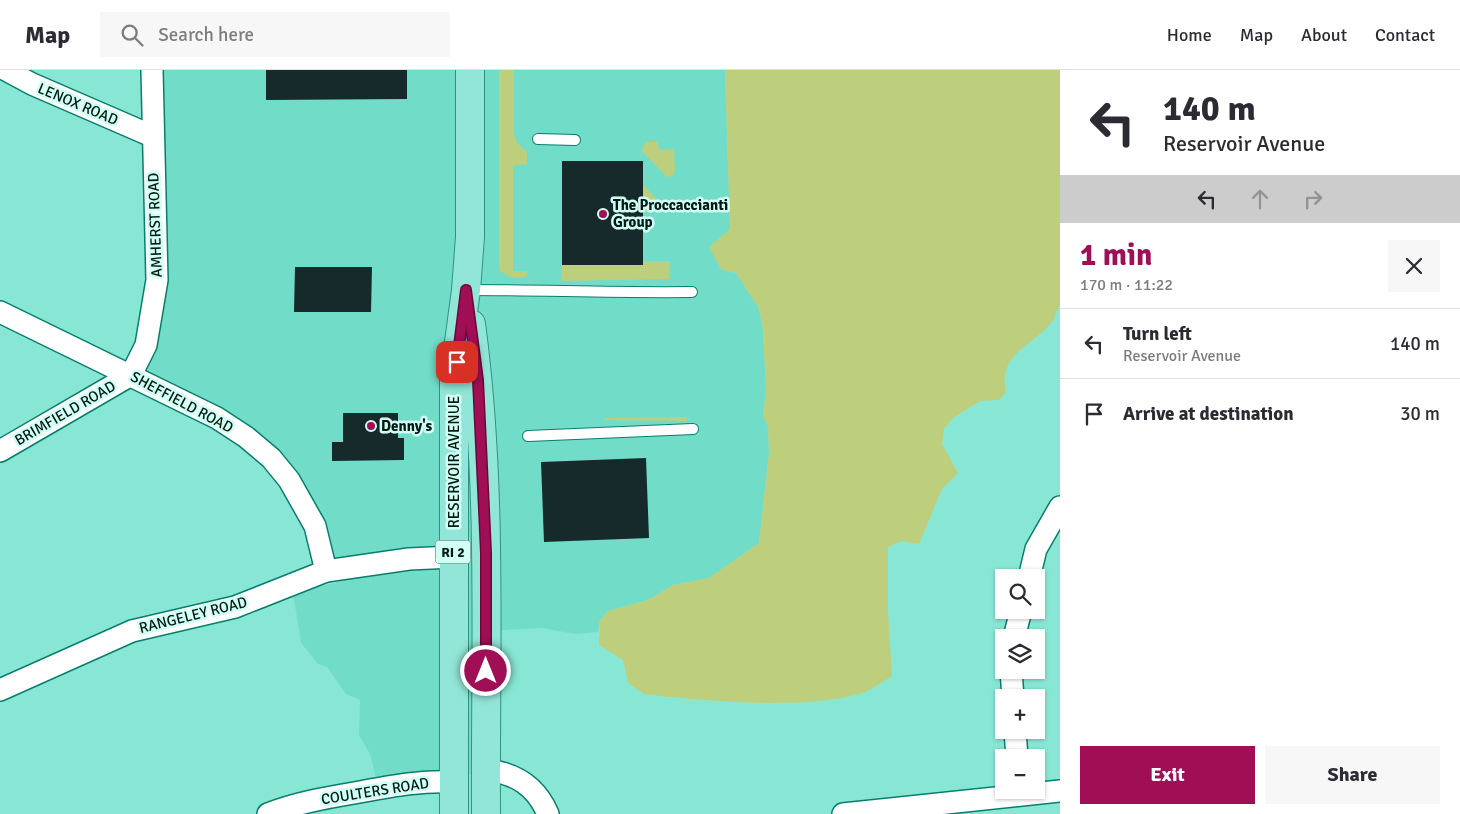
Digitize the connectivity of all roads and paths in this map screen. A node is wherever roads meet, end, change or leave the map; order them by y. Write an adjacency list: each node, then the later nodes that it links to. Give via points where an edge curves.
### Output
1 (6, 70): 4 (street, LENOX ROAD)
2 (152, 70): 4 (street, AMHERST ROAD)
3 (470, 70): 7 (main road, RESERVOIR AVENUE / RI 2, via 470,237)
4 (152, 136): 10 (street, AMHERST ROAD, via 157,280 146,346)
5 (538, 139): 6 (lane)
6 (575, 140)
7 (466, 290): 8 (lane, via 594,294); 15 (main road, RESERVOIR AVENUE / RI 2, via 454,379); 19 (main road, RESERVOIR AVENUE / RI 2, via 478,380 484,514)
8 (692, 292)
9 (0, 312): 10 (street, SHEFFIELD ROAD)
10 (131, 375): 13 (street, BRIMFIELD ROAD); 17 (street, SHEFFIELD ROAD, via 217,418 271,458 289,480 316,526)
11 (693, 429): 12 (lane)
12 (528, 436)
13 (0, 450)
14 (1060, 507): 16 (street, via 1036,549)
15 (453, 557): 17 (street, RANGELEY ROAD, via 408,559); 20 (main road, RESERVOIR AVENUE / RI 2)
16 (1031, 569)
17 (326, 571): 18 (street, RANGELEY ROAD, via 235,607 132,631)
18 (0, 690)
19 (486, 770): 26 (main road, RESERVOIR AVENUE / RI 2); 27 (street, via 512,774 529,785)
20 (454, 782): 24 (street, COULTERS ROAD, via 401,784 292,804); 25 (main road, RESERVOIR AVENUE / RI 2)
21 (1060, 791): 22 (street)
22 (1045, 792)
23 (995, 796): 28 (street)
24 (268, 814)
25 (454, 814)
26 (486, 814)
27 (548, 814)
28 (842, 814)

